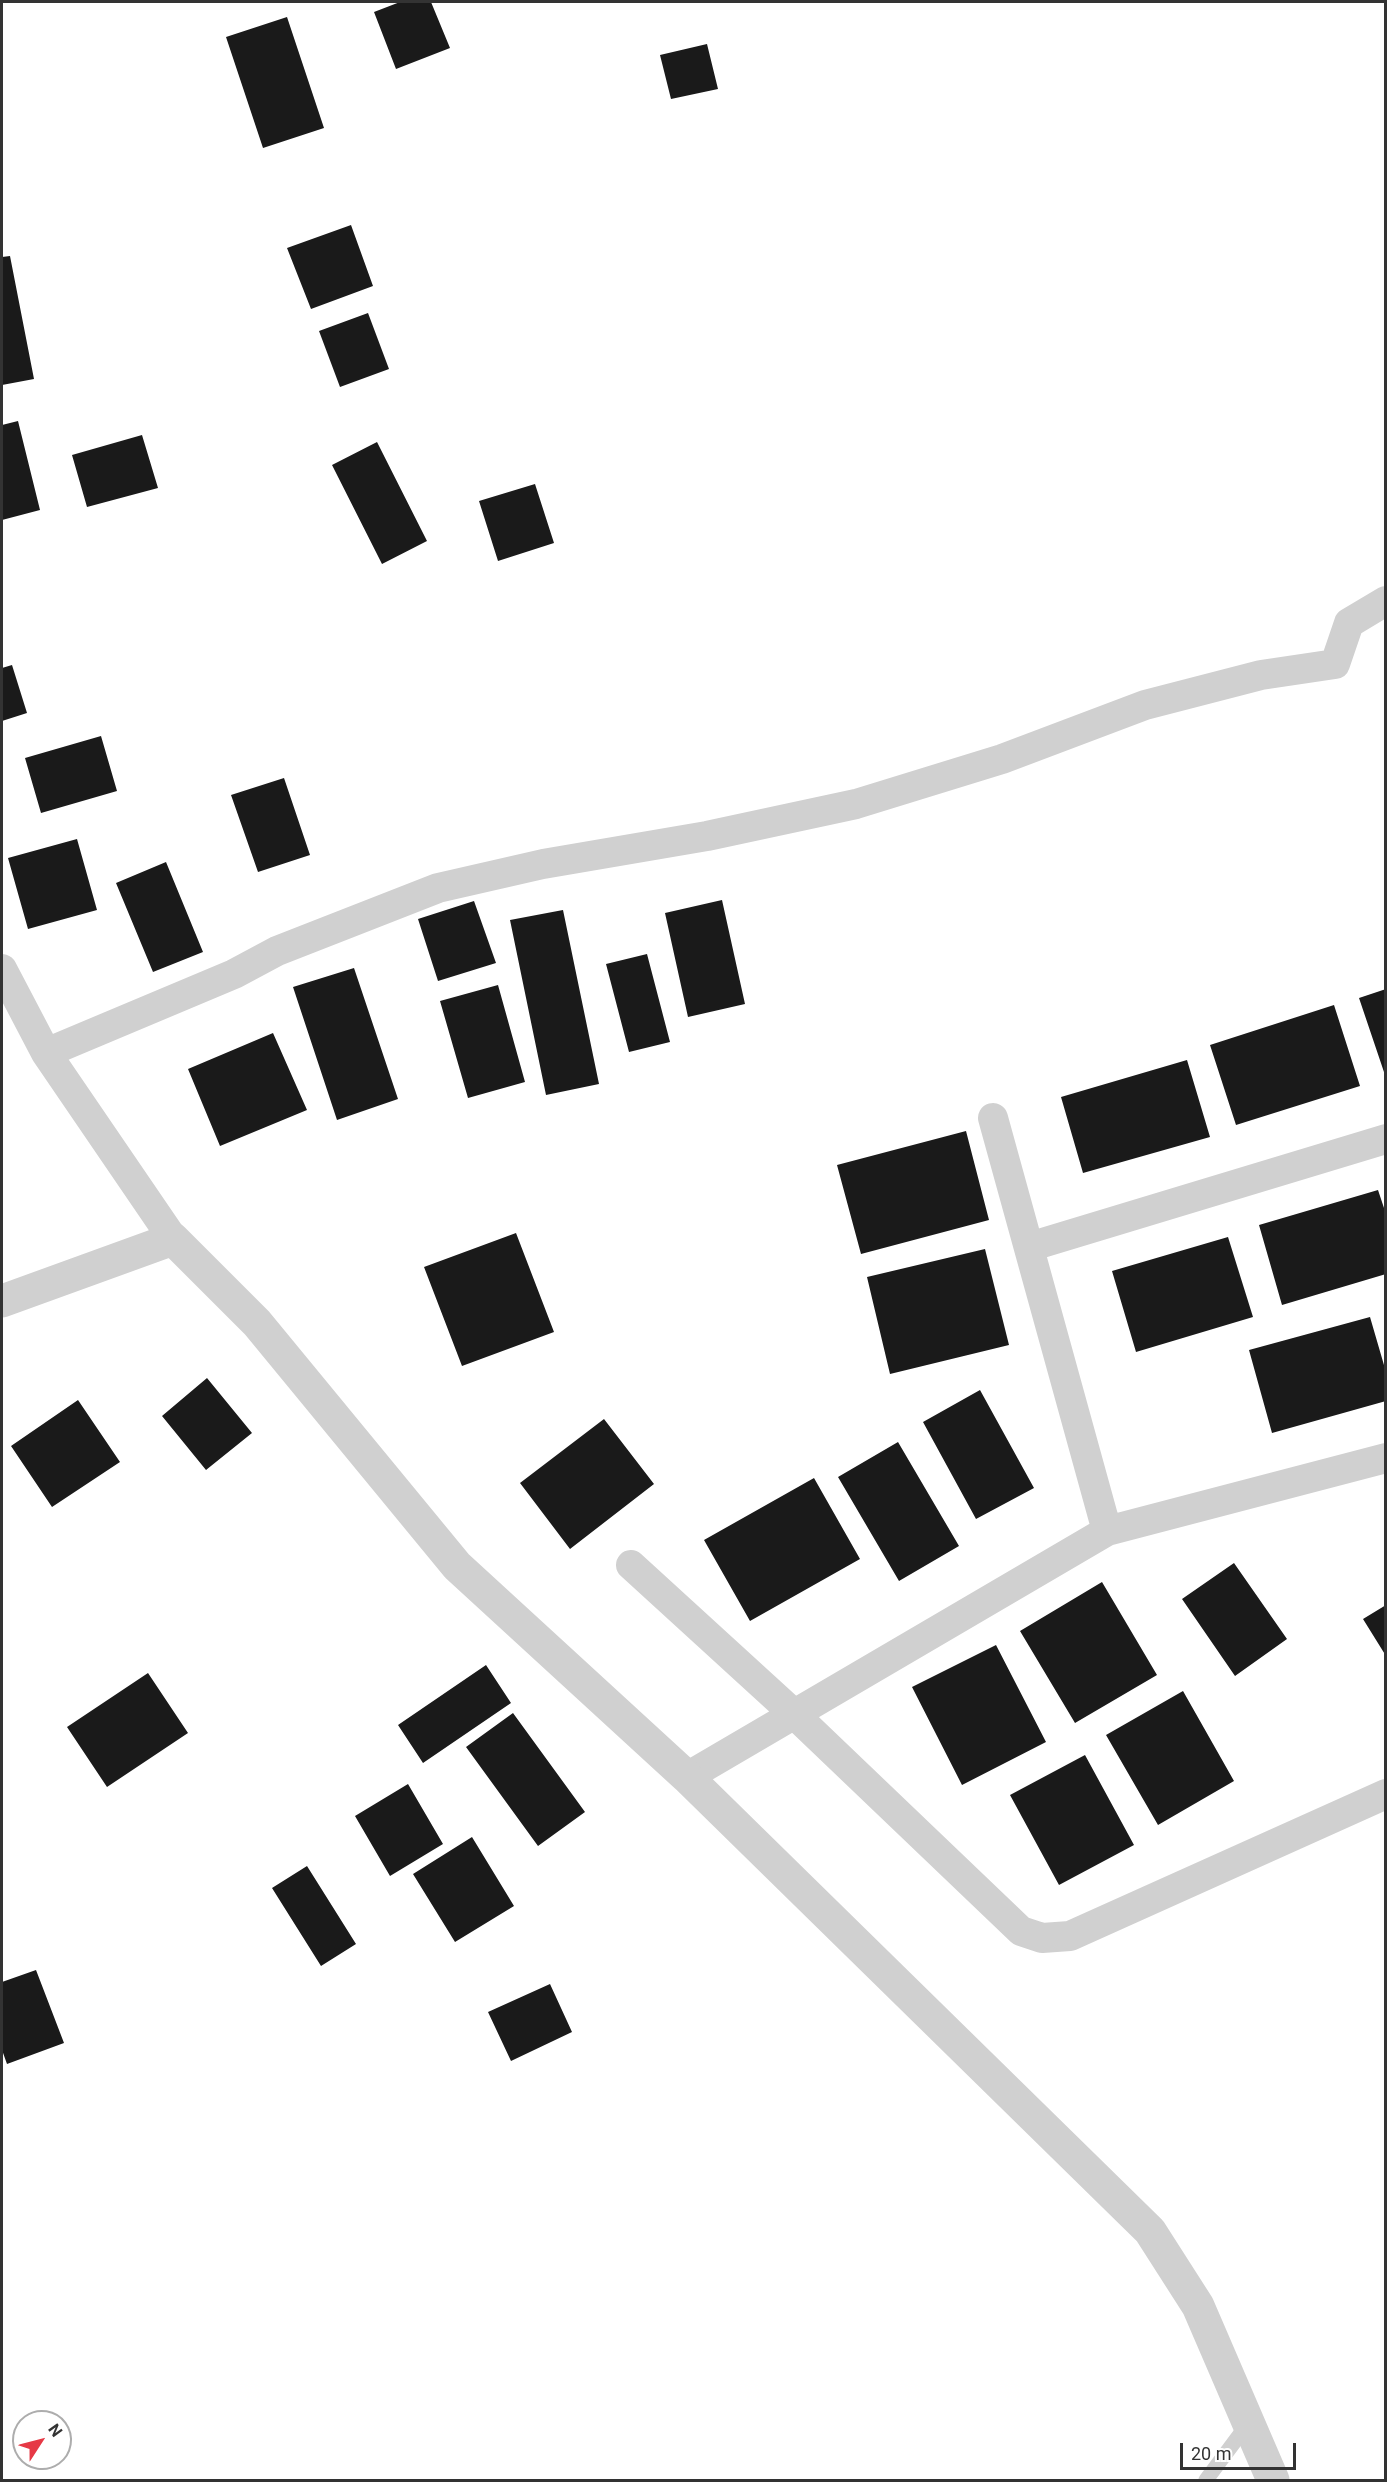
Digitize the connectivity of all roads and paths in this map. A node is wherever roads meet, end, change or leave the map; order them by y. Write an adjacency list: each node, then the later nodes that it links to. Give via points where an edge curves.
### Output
1 (1386, 601): 3 (street, via 1350,623 1335,664 1261,675 1145,705 1002,759 856,804 438,888 278,951 234,974)
2 (2, 969): 3 (street)
3 (46, 1053): 6 (street)
4 (993, 1118): 7 (street)
5 (1386, 1139): 7 (street)
6 (173, 1239): 8 (street); 13 (street, via 257,1323 457,1566)
7 (1029, 1247): 10 (street)
8 (2, 1301)
9 (1386, 1458): 10 (street)
10 (1107, 1531): 12 (street)
11 (632, 1565): 12 (street)
12 (793, 1713): 13 (street); 14 (street, via 1021,1931 1042,1938 1070,1936)
13 (687, 1777): 15 (street, via 1149,2231 1198,2306)
14 (1386, 1794)
15 (1247, 2425): 16 (lane); 17 (street)
16 (1206, 2481)
17 (1273, 2481)

